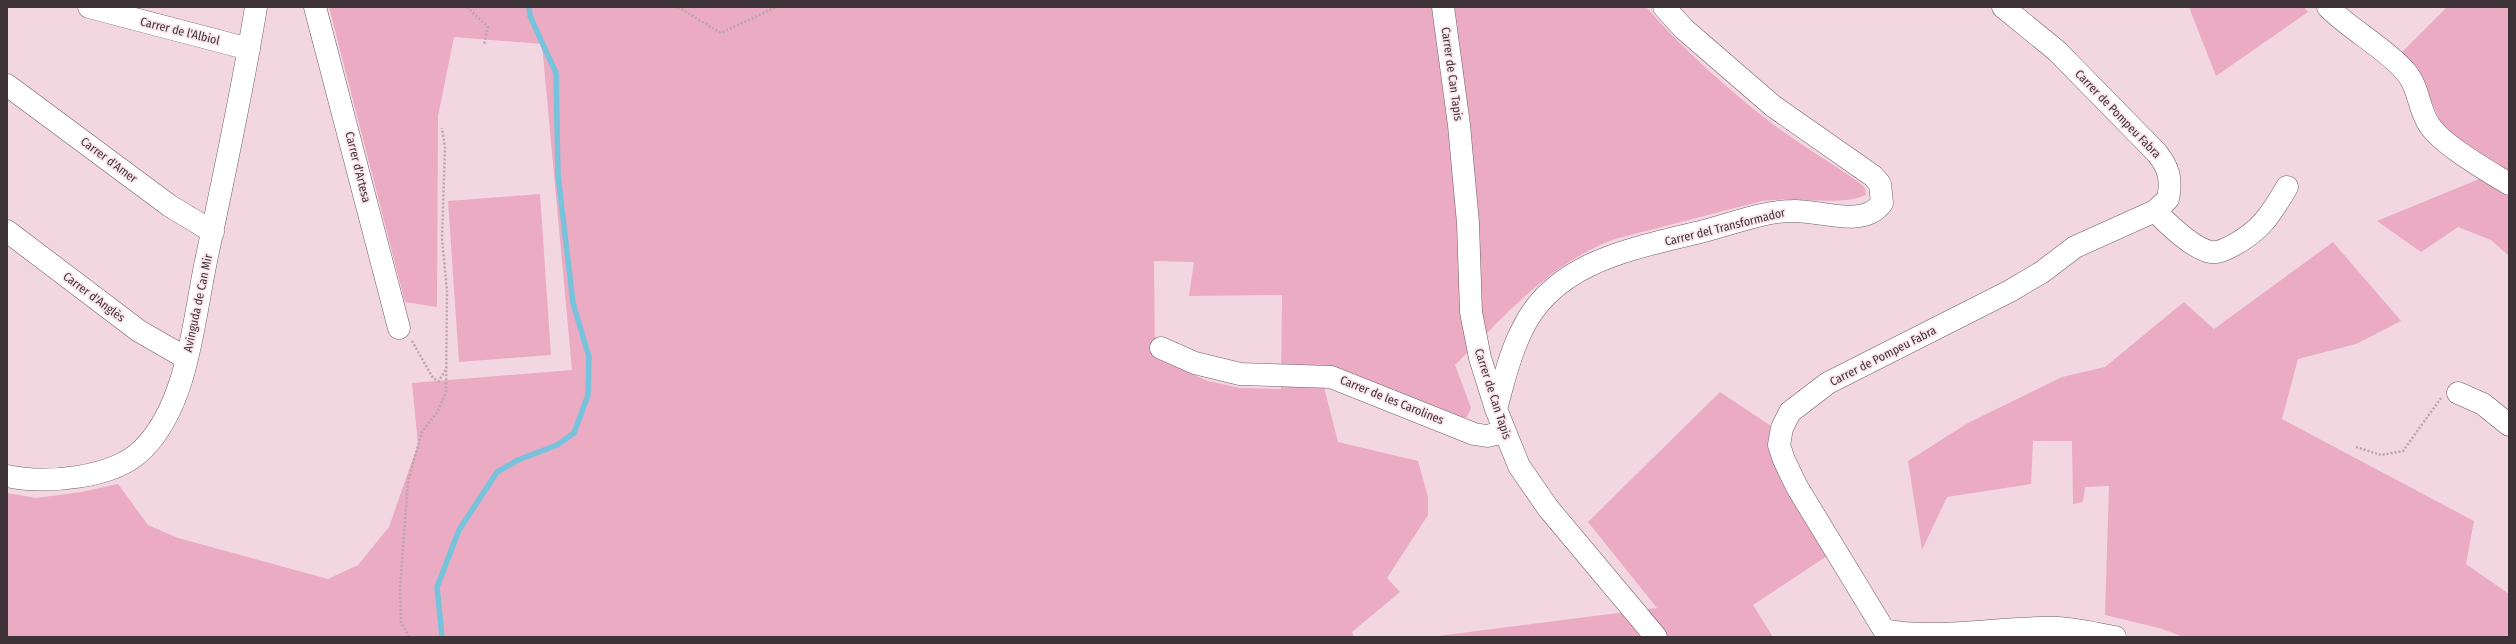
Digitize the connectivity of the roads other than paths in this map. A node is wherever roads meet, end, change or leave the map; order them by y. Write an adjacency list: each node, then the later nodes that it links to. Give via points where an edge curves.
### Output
1 (89, 7): 8 (street, Carrer de l'Albiol)
2 (256, 7): 8 (street, Avinguda de Can Mir)
3 (315, 7): 15 (street, Carrer d'Artesa)
4 (1443, 7): 19 (street, Carrer de Can Tapis, via 1459,125 1468,223 1471,312 1480,358)
5 (1664, 7): 19 (street, Carrer del Transformador, via 1684,29 1773,106 1873,176 1880,184 1882,203 1870,214 1859,216 1806,211 1775,212 1633,249 1580,269 1561,281 1549,293 1520,332)
6 (2003, 7): 12 (street, Carrer de Pompeu Fabra, via 2057,51 2167,165 2170,176 2168,200)
7 (2328, 7): 10 (street, via 2406,72 2418,92 2426,118 2435,132)
8 (249, 49): 14 (street, Avinguda de Can Mir)
9 (7, 85): 14 (street, Carrer d'Amer, via 170,206)
10 (2509, 184)
11 (2287, 187): 12 (street, via 2260,228 2234,245 2216,252 2204,249 2187,239)
12 (2155, 211): 24 (street, Carrer de Pompeu Fabra, via 2074,247 2042,272 2010,291 1828,383 1790,412 1782,428 1779,445 1796,487 1884,630 1923,633 2058,628)
13 (7, 231): 17 (street, Carrer d'Anglès, via 139,331)
14 (213, 232): 17 (street, Avinguda de Can Mir)
15 (399, 328)
16 (1160, 348): 21 (street, Carrer de les Carolines, via 1195,363 1240,374 1331,376 1474,434 1487,436)
17 (186, 358): 22 (street, Avinguda de Can Mir, via 168,415 150,442 131,458 91,474 69,478 44,480)
18 (2458, 393): 20 (street, via 2483,404)
19 (1496, 410): 21 (street, Carrer de Can Tapis)
20 (2509, 425)
21 (1504, 432): 23 (street, Carrer de Can Tapis, via 1519,466 1548,508)
22 (7, 476)
23 (1656, 637)
24 (2115, 637)

